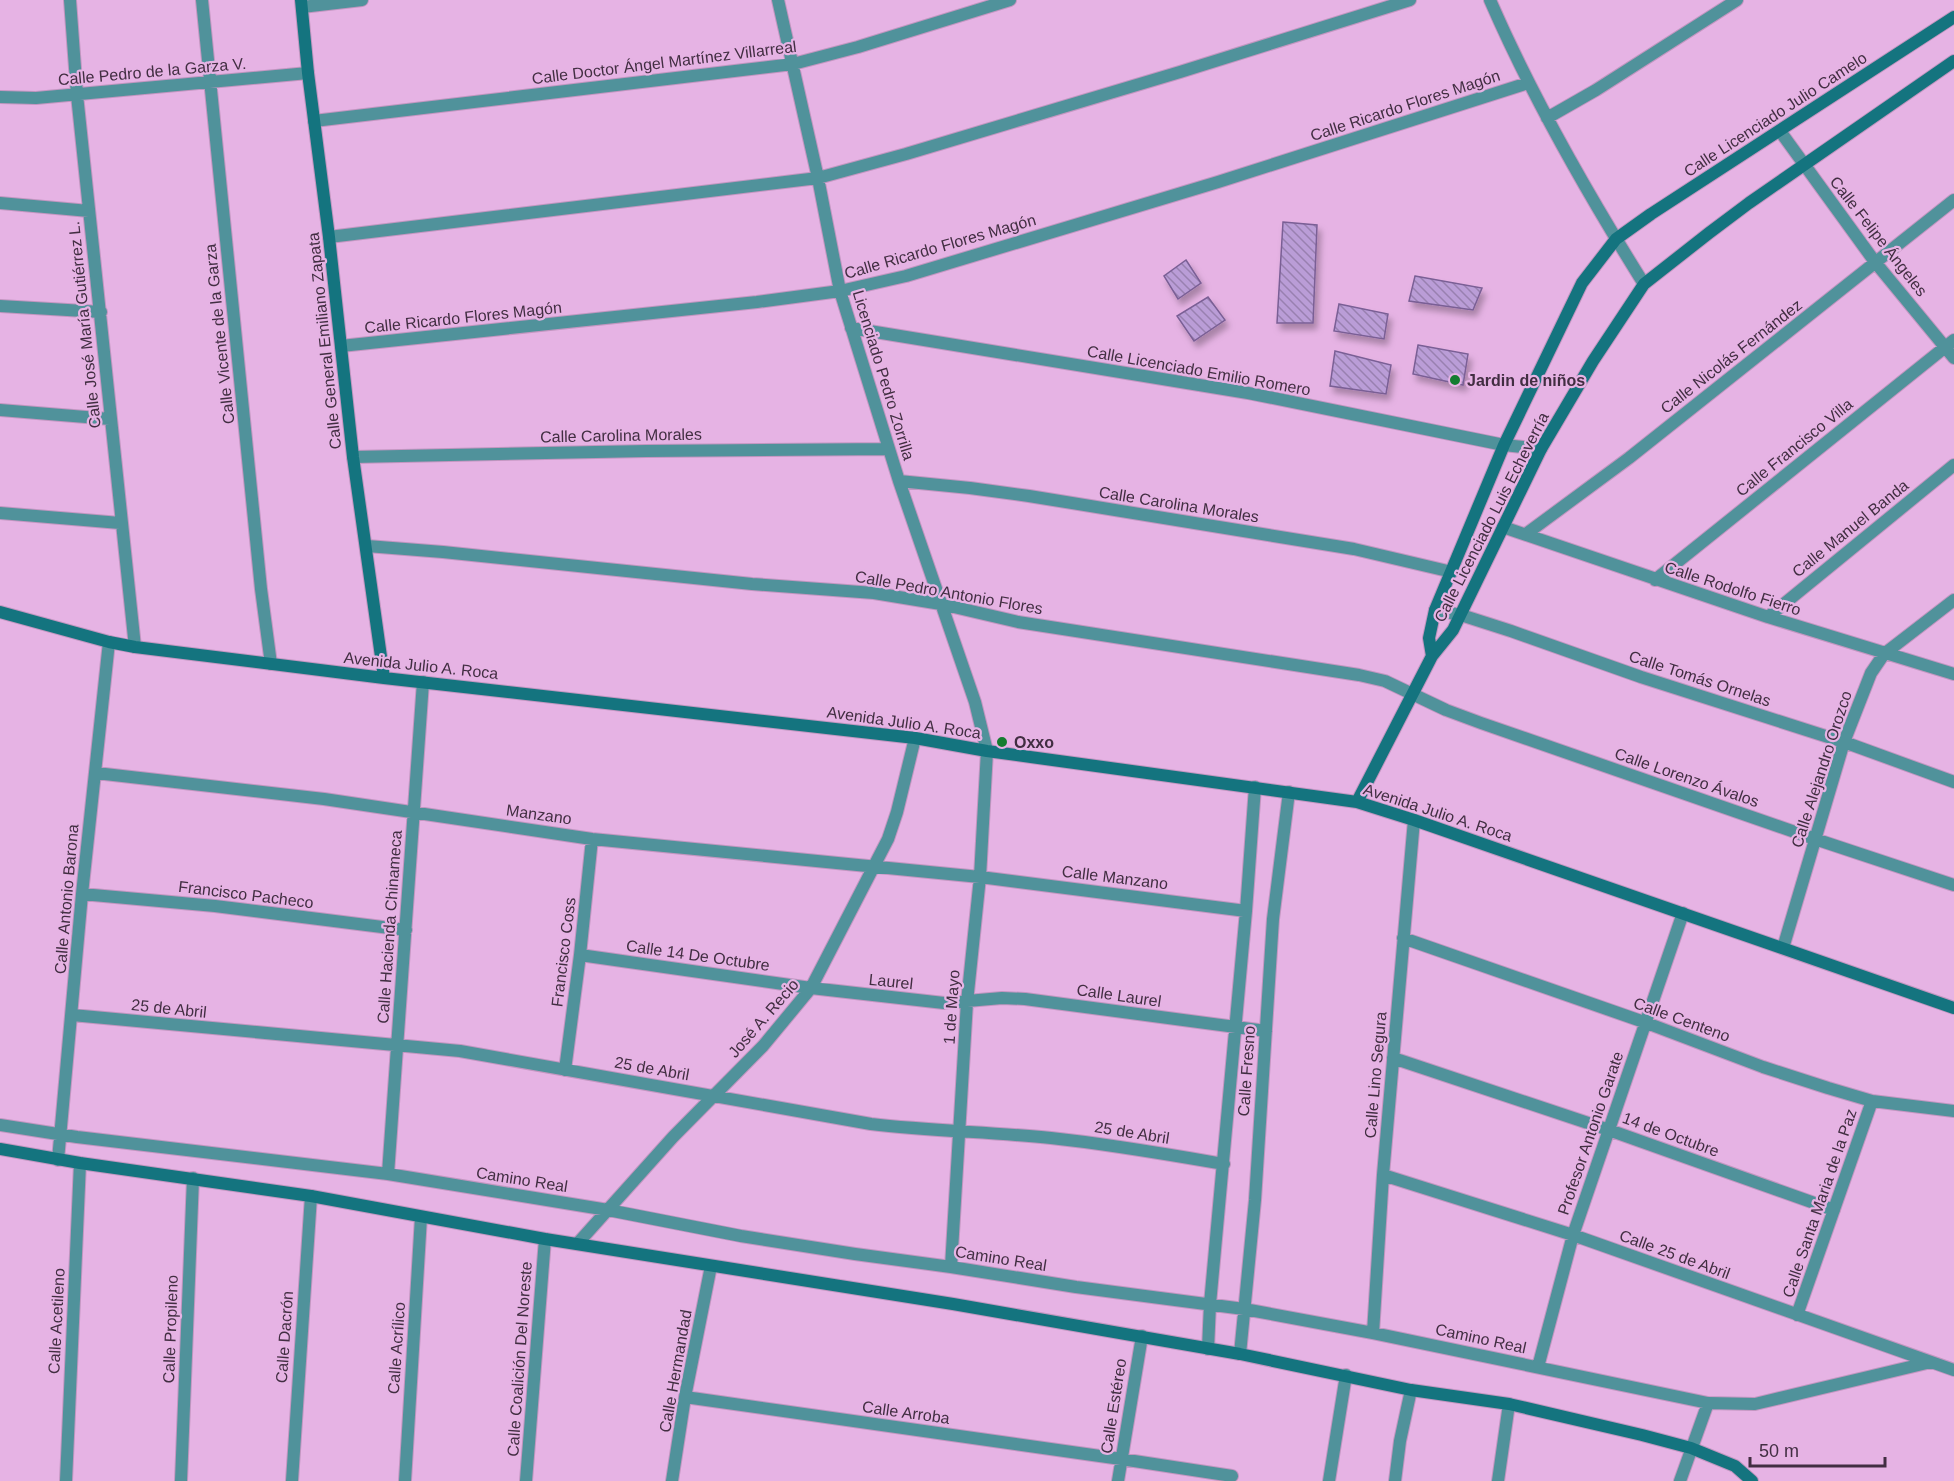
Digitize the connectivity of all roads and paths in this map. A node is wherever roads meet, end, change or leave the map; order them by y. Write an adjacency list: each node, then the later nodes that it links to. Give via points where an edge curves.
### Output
1 (70, 0): 16 (street, Calle José María Gutiérrez L.)
2 (202, 0): 14 (street, Calle Vicente de la Garza)
3 (362, 0): 9 (street)
4 (778, 0): 12 (street, Licenciado Pedro Zorrilla)
5 (1010, 0): 12 (street, Calle Doctor Ángel Martínez Villarreal)
6 (1410, 0): 22 (street)
7 (1737, 0): 18 (street)
8 (1494, 2): 15 (street)
9 (302, 4): 13 (street, Calle General Emiliano Zapata)
10 (1954, 18): 20 (street, Calle Licenciado Julio Camelo)
11 (1954, 61): 21 (street)
12 (793, 64): 19 (street, Calle Doctor Ángel Martínez Villarreal); 22 (street, Licenciado Pedro Zorrilla)
13 (308, 73): 14 (street, Calle Pedro de la Garza V.); 19 (street, Calle General Emiliano Zapata)
14 (210, 81): 16 (street, Calle Pedro de la Garza V.); 62 (street, Calle Vicente de la Garza)
15 (1528, 83): 18 (street); 30 (street, Calle Ricardo Flores Magón, via 1207,185 906,276)
16 (76, 95): 17 (street, Calle Pedro de la Garza V.); 25 (street, Calle José María Gutiérrez L.)
17 (0, 97)
18 (1547, 118): 27 (street)
19 (314, 121): 26 (street, Calle General Emiliano Zapata)
20 (1780, 131): 21 (street, Calle Felipe Ángeles); 27 (street, Calle Licenciado Julio Camelo)
21 (1804, 166): 28 (street, Calle Felipe Ángeles); 29 (street)
22 (819, 178): 26 (street); 30 (street, Licenciado Pedro Zorrilla)
23 (1954, 200): 28 (street, Calle Nicolás Fernández)
24 (0, 203): 25 (street)
25 (89, 211): 32 (street, Calle José María Gutiérrez L.)
26 (330, 237): 35 (street, Calle General Emiliano Zapata)
27 (1616, 239): 29 (street); 39 (street, Calle Licenciado Luis Echeverría, via 1582,283)
28 (1875, 262): 34 (street, Calle Felipe Ángeles); 48 (street, Calle Nicolás Fernández, via 1629,458)
29 (1644, 284): 41 (street, Calle Licenciado Luis Echeverría)
30 (840, 291): 33 (street, Licenciado Pedro Zorrilla); 35 (street, Calle Ricardo Flores Magón)
31 (0, 306): 32 (street)
32 (101, 312): 38 (street, Calle José María Gutiérrez L.)
33 (851, 328): 39 (street, Calle Licenciado Emilio Romero, via 1248,393); 40 (street, Licenciado Pedro Zorrilla)
34 (1950, 343): 36 (street, Calle Felipe Ángeles); 51 (street, Calle Francisco Villa)
35 (341, 346): 42 (street, Calle General Emiliano Zapata)
36 (1954, 358)
37 (0, 410): 38 (street)
38 (110, 419): 46 (street, Calle José María Gutiérrez L.)
39 (1504, 445): 41 (street, Calle Licenciado Emilio Romero); 50 (street, Calle Licenciado Luis Echeverría)
40 (889, 449): 42 (street, Calle Carolina Morales); 44 (street, Licenciado Pedro Zorrilla)
41 (1541, 449): 47 (street, Calle Licenciado Luis Echeverría)
42 (353, 457): 49 (street, Calle General Emiliano Zapata)
43 (1954, 465): 57 (street, Calle Manuel Banda)
44 (899, 481): 50 (street, Calle Carolina Morales, via 1029,496 1354,549); 53 (street, Licenciado Pedro Zorrilla)
45 (0, 513): 46 (street)
46 (120, 523): 59 (street, Calle José María Gutiérrez L.)
47 (1503, 527): 48 (street, Calle Rodolfo Fierro); 56 (street, Calle Licenciado Luis Echeverría)
48 (1526, 534): 51 (street, Calle Rodolfo Fierro)
49 (367, 546): 53 (street, Calle Pedro Antonio Flores, via 874,593); 64 (street, Calle General Emiliano Zapata)
50 (1452, 572): 54 (street, Calle Licenciado Luis Echeverría)
51 (1655, 580): 57 (street, Calle Rodolfo Fierro)
52 (1954, 600): 60 (street, Calle Alejandro Orozco)
53 (941, 604): 66 (street, Calle Pedro Antonio Flores, via 1018,622 1359,675 1385,681); 69 (street, Licenciado Pedro Zorrilla, via 975,702)
54 (1435, 610): 56 (street, Calle Tomás Ornelas); 61 (street, Calle Licenciado Luis Echeverría, via 1429,638)
55 (0, 612): 58 (street, Avenida Julio A. Roca)
56 (1461, 615): 61 (street, Calle Licenciado Luis Echeverría); 68 (street, Calle Tomás Ornelas)
57 (1768, 617): 60 (street, Calle Rodolfo Fierro)
58 (109, 642): 59 (street, Avenida Julio A. Roca); 70 (street, Calle Antonio Barona)
59 (135, 647): 62 (street, Avenida Julio A. Roca)
60 (1884, 654): 63 (street, Calle Rodolfo Fierro); 68 (street, Calle Alejandro Orozco, via 1871,673)
61 (1432, 656): 66 (street, Calle Licenciado Luis Echeverría)
62 (271, 664): 64 (street, Avenida Julio A. Roca)
63 (1954, 674)
64 (384, 678): 65 (street, Avenida Julio A. Roca)
65 (423, 682): 67 (street, Avenida Julio A. Roca); 75 (street, Calle Hacienda Chinameca)
66 (1412, 694): 74 (street, Calle Licenciado Luis Echeverría); 78 (street, Calle Lorenzo Ávalos, via 1481,723)
67 (915, 738): 69 (street, Avenida Julio A. Roca); 79 (street, José A. Recio, via 897,812)
68 (1844, 742): 71 (street, Calle Tomás Ornelas); 78 (street, Calle Alejandro Orozco)
69 (987, 751): 72 (street, Avenida Julio A. Roca); 80 (street, 1 de Mayo)
70 (96, 772): 75 (street, Manzano); 82 (street, Calle Antonio Barona)
71 (1954, 782)
72 (1255, 787): 73 (street, Avenida Julio A. Roca); 83 (street, Calle Fresno)
73 (1289, 792): 74 (street, Avenida Julio A. Roca); 95 (street, Calle Fresno, via 1273,919)
74 (1357, 802): 76 (street, Avenida Julio A. Roca)
75 (413, 812): 77 (street, Manzano); 85 (street, Calle Hacienda Chinameca)
76 (1414, 820): 84 (street, Avenida Julio A. Roca); 86 (street, Calle Lino Segura)
77 (592, 838): 79 (street, Manzano); 88 (street, Francisco Coss)
78 (1815, 839): 81 (street, Calle Lorenzo Ávalos); 87 (street, Calle Alejandro Orozco)
79 (874, 866): 80 (street, Manzano); 89 (street, José A. Recio)
80 (980, 877): 83 (street, Calle Manzano); 90 (street, 1 de Mayo)
81 (1954, 885)
82 (82, 894): 85 (street, Francisco Pacheco); 92 (street, Calle Antonio Barona)
83 (1246, 911): 94 (street, Calle Fresno)
84 (1683, 913): 87 (street, Avenida Julio A. Roca); 93 (street, Profesor Antonio Garate)
85 (406, 930): 96 (street, Calle Hacienda Chinameca)
86 (1403, 938): 93 (street, Calle Centeno); 97 (street, Calle Lino Segura)
87 (1783, 948): 91 (street, Avenida Julio A. Roca)
88 (580, 955): 89 (street, Calle 14 De Octubre); 98 (street, Francisco Coss)
89 (811, 988): 90 (street, Laurel, via 944,1003); 99 (street, José A. Recio, via 763,1046)
90 (967, 1002): 94 (street, Calle Laurel, via 1025,999); 104 (street, 1 de Mayo)
91 (1954, 1008)
92 (72, 1015): 96 (street, 25 de Abril); 105 (street, Calle Antonio Barona)
93 (1644, 1022): 100 (street, Calle Centeno, via 1763,1067); 103 (street, Profesor Antonio Garate)
94 (1235, 1028): 95 (street, Calle Laurel); 109 (street, Calle Fresno)
95 (1266, 1031): 123 (street, Calle Fresno)
96 (398, 1046): 98 (street, 25 de Abril, via 471,1053); 110 (street, Calle Hacienda Chinameca)
97 (1393, 1058): 103 (street, 14 de Octubre); 111 (street, Calle Lino Segura)
98 (565, 1070): 99 (street, 25 de Abril)
99 (715, 1095): 104 (street, 25 de Abril, via 871,1124); 114 (street, José A. Recio)
100 (1872, 1101): 101 (street, Calle Centeno); 115 (street, Calle Santa Maria de la Paz)
101 (1954, 1111)
102 (0, 1125): 105 (street, Camino Real)
103 (1609, 1130): 115 (street, 14 de Octubre); 117 (street, Profesor Antonio Garate)
104 (960, 1132): 109 (street, 25 de Abril, via 1090,1142); 121 (street, 1 de Mayo)
105 (61, 1135): 107 (street, Calle Antonio Barona); 110 (street, Camino Real)
106 (0, 1149): 107 (street)
107 (58, 1160): 108 (street)
108 (80, 1163): 112 (street); 140 (street, Calle Acetileno)
109 (1224, 1164): 122 (street, Calle Fresno)
110 (388, 1174): 114 (street, Camino Real)
111 (1383, 1175): 117 (street, Calle 25 de Abril); 125 (street, Calle Lino Segura)
112 (193, 1178): 113 (street); 141 (street, Calle Propileno)
113 (311, 1196): 116 (street); 142 (street, Calle Dacrón)
114 (608, 1210): 119 (street, José A. Recio); 121 (street, Camino Real, via 796,1245)
115 (1834, 1210): 124 (street, Calle Santa Maria de la Paz)
116 (421, 1217): 118 (street); 143 (street, Calle Acrílico)
117 (1573, 1235): 124 (street, Calle 25 de Abril); 130 (street, Profesor Antonio Garate)
118 (545, 1239): 119 (street); 144 (street, Calle Coalición Del Noreste)
119 (578, 1243): 120 (street)
120 (711, 1266): 126 (street); 134 (street, Calle Hermandad)
121 (951, 1267): 122 (street, Camino Real)
122 (1210, 1304): 123 (street, Camino Real); 127 (street, Calle Fresno)
123 (1244, 1309): 125 (street, Camino Real); 128 (street, Calle Fresno)
124 (1797, 1315): 129 (street, Calle 25 de Abril)
125 (1373, 1333): 130 (street, Camino Real)
126 (1142, 1336): 127 (street); 138 (street, Calle Estéreo)
127 (1208, 1349): 128 (street)
128 (1240, 1354): 132 (street)
129 (1931, 1362): 131 (street, Calle 25 de Abril); 135 (street, Camino Real, via 1755,1404)
130 (1538, 1367): 135 (street, Camino Real)
131 (1954, 1370)
132 (1346, 1376): 133 (street); 147 (street)
133 (1411, 1389): 136 (street); 148 (street)
134 (685, 1397): 138 (street, Calle Arroba); 145 (street, Calle Hermandad)
135 (1708, 1403): 137 (street)
136 (1509, 1404): 137 (street); 149 (street)
137 (1691, 1448): 150 (street); 151 (street, via 1735,1466)
138 (1121, 1459): 139 (street, Calle Arroba); 146 (street, Calle Estéreo)
139 (1232, 1476)
140 (66, 1481)
141 (180, 1481)
142 (292, 1481)
143 (405, 1481)
144 (526, 1481)
145 (672, 1481)
146 (1118, 1481)
147 (1329, 1481)
148 (1395, 1481)
149 (1498, 1481)
150 (1680, 1481)
151 (1752, 1481)

